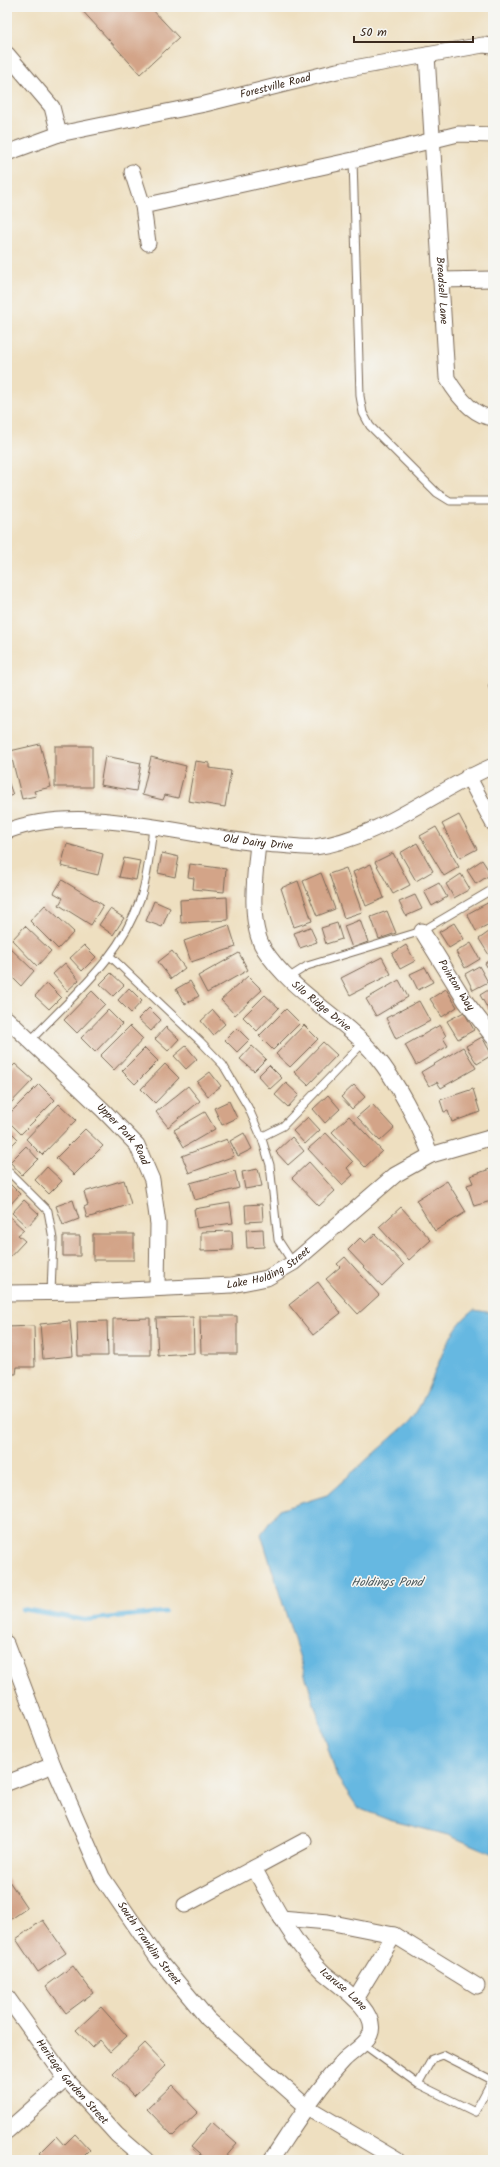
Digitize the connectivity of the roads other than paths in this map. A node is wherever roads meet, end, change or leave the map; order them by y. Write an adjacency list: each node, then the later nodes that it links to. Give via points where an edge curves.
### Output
1 (493, 46): 3 (street, Forestville Road, via 483,45)
2 (7, 54): 4 (street, via 52,107)
3 (427, 54): 4 (street, Forestville Road, via 337,71 206,104); 6 (street, Breadsell Lane)
4 (59, 134): 7 (street, Forestville Road)
5 (493, 135): 6 (street, via 458,134)
6 (433, 139): 8 (street); 13 (street, Breadsell Lane)
7 (7, 153)
8 (353, 160): 10 (street); 15 (lane, via 360,396 363,413 370,426 437,493 450,501)
9 (132, 172): 10 (street)
10 (143, 206): 11 (street)
11 (148, 243)
12 (493, 279): 13 (street)
13 (441, 280): 14 (street, Breadsell Lane, via 448,378 457,394 484,417)
14 (493, 418)
15 (493, 501)
16 (493, 766): 17 (street, Old Dairy Drive)
17 (468, 776): 18 (street); 21 (street, Old Dairy Drive, via 361,835 315,847)
18 (493, 823)
19 (153, 828): 20 (street, Old Dairy Drive, via 65,820 17,827); 21 (street, Old Dairy Drive); 24 (lane, via 142,896 131,923)
20 (7, 831)
21 (258, 844): 25 (street, Silo Ridge Drive, via 254,914 263,948)
22 (493, 889): 23 (lane)
23 (422, 931): 25 (lane, via 307,966); 27 (street, Pointon Way, via 466,1002)
24 (110, 956): 28 (lane, via 98,972); 30 (lane, via 223,1065 248,1107)
25 (288, 978): 29 (street, Silo Ridge Drive)
26 (7, 1019): 28 (street, Upper Park Road)
27 (493, 1037)
28 (30, 1041): 35 (street, Upper Park Road, via 137,1145 152,1180 158,1224)
29 (363, 1044): 30 (lane, via 283,1126); 32 (street, Silo Ridge Drive, via 399,1089)
30 (261, 1137): 34 (lane, via 270,1165 278,1240)
31 (493, 1137): 32 (street, Lake Holding Street)
32 (431, 1155): 34 (street, Lake Holding Street, via 395,1175)
33 (7, 1170): 37 (lane, via 48,1211 53,1239)
34 (293, 1263): 35 (street, Lake Holding Street, via 267,1278 232,1285)
35 (157, 1287): 37 (street, Lake Holding Street)
36 (7, 1293): 37 (street, Lake Holding Street)
37 (51, 1293)
38 (7, 1643): 39 (street, South Franklin Street)
39 (53, 1765): 40 (street); 52 (street, South Franklin Street, via 102,1877 158,1959 208,2020)
40 (7, 1783)
41 (304, 1841): 42 (street)
42 (254, 1868): 43 (street); 44 (street, Icaruse Lane)
43 (185, 1905)
44 (281, 1918): 45 (street, via 328,1922); 48 (street, Icaruse Lane, via 306,1956)
45 (394, 1935): 46 (street); 48 (street)
46 (477, 1986)
47 (7, 1997): 50 (street, Heritage Garden Street)
48 (355, 1999): 49 (street, Icaruse Lane, via 370,2018 370,2033)
49 (363, 2044): 51 (lane); 52 (street, Icaruse Lane, via 345,2059)
50 (66, 2079): 53 (street); 54 (street, Heritage Garden Street, via 116,2135)
51 (418, 2084): 51 (lane, via 476,2112 492,2080 443,2055 432,2059)
52 (307, 2107): 55 (street, Icaruse Lane); 56 (street, South Franklin Street)
53 (7, 2131)
54 (146, 2160)
55 (271, 2160)
56 (397, 2160)

